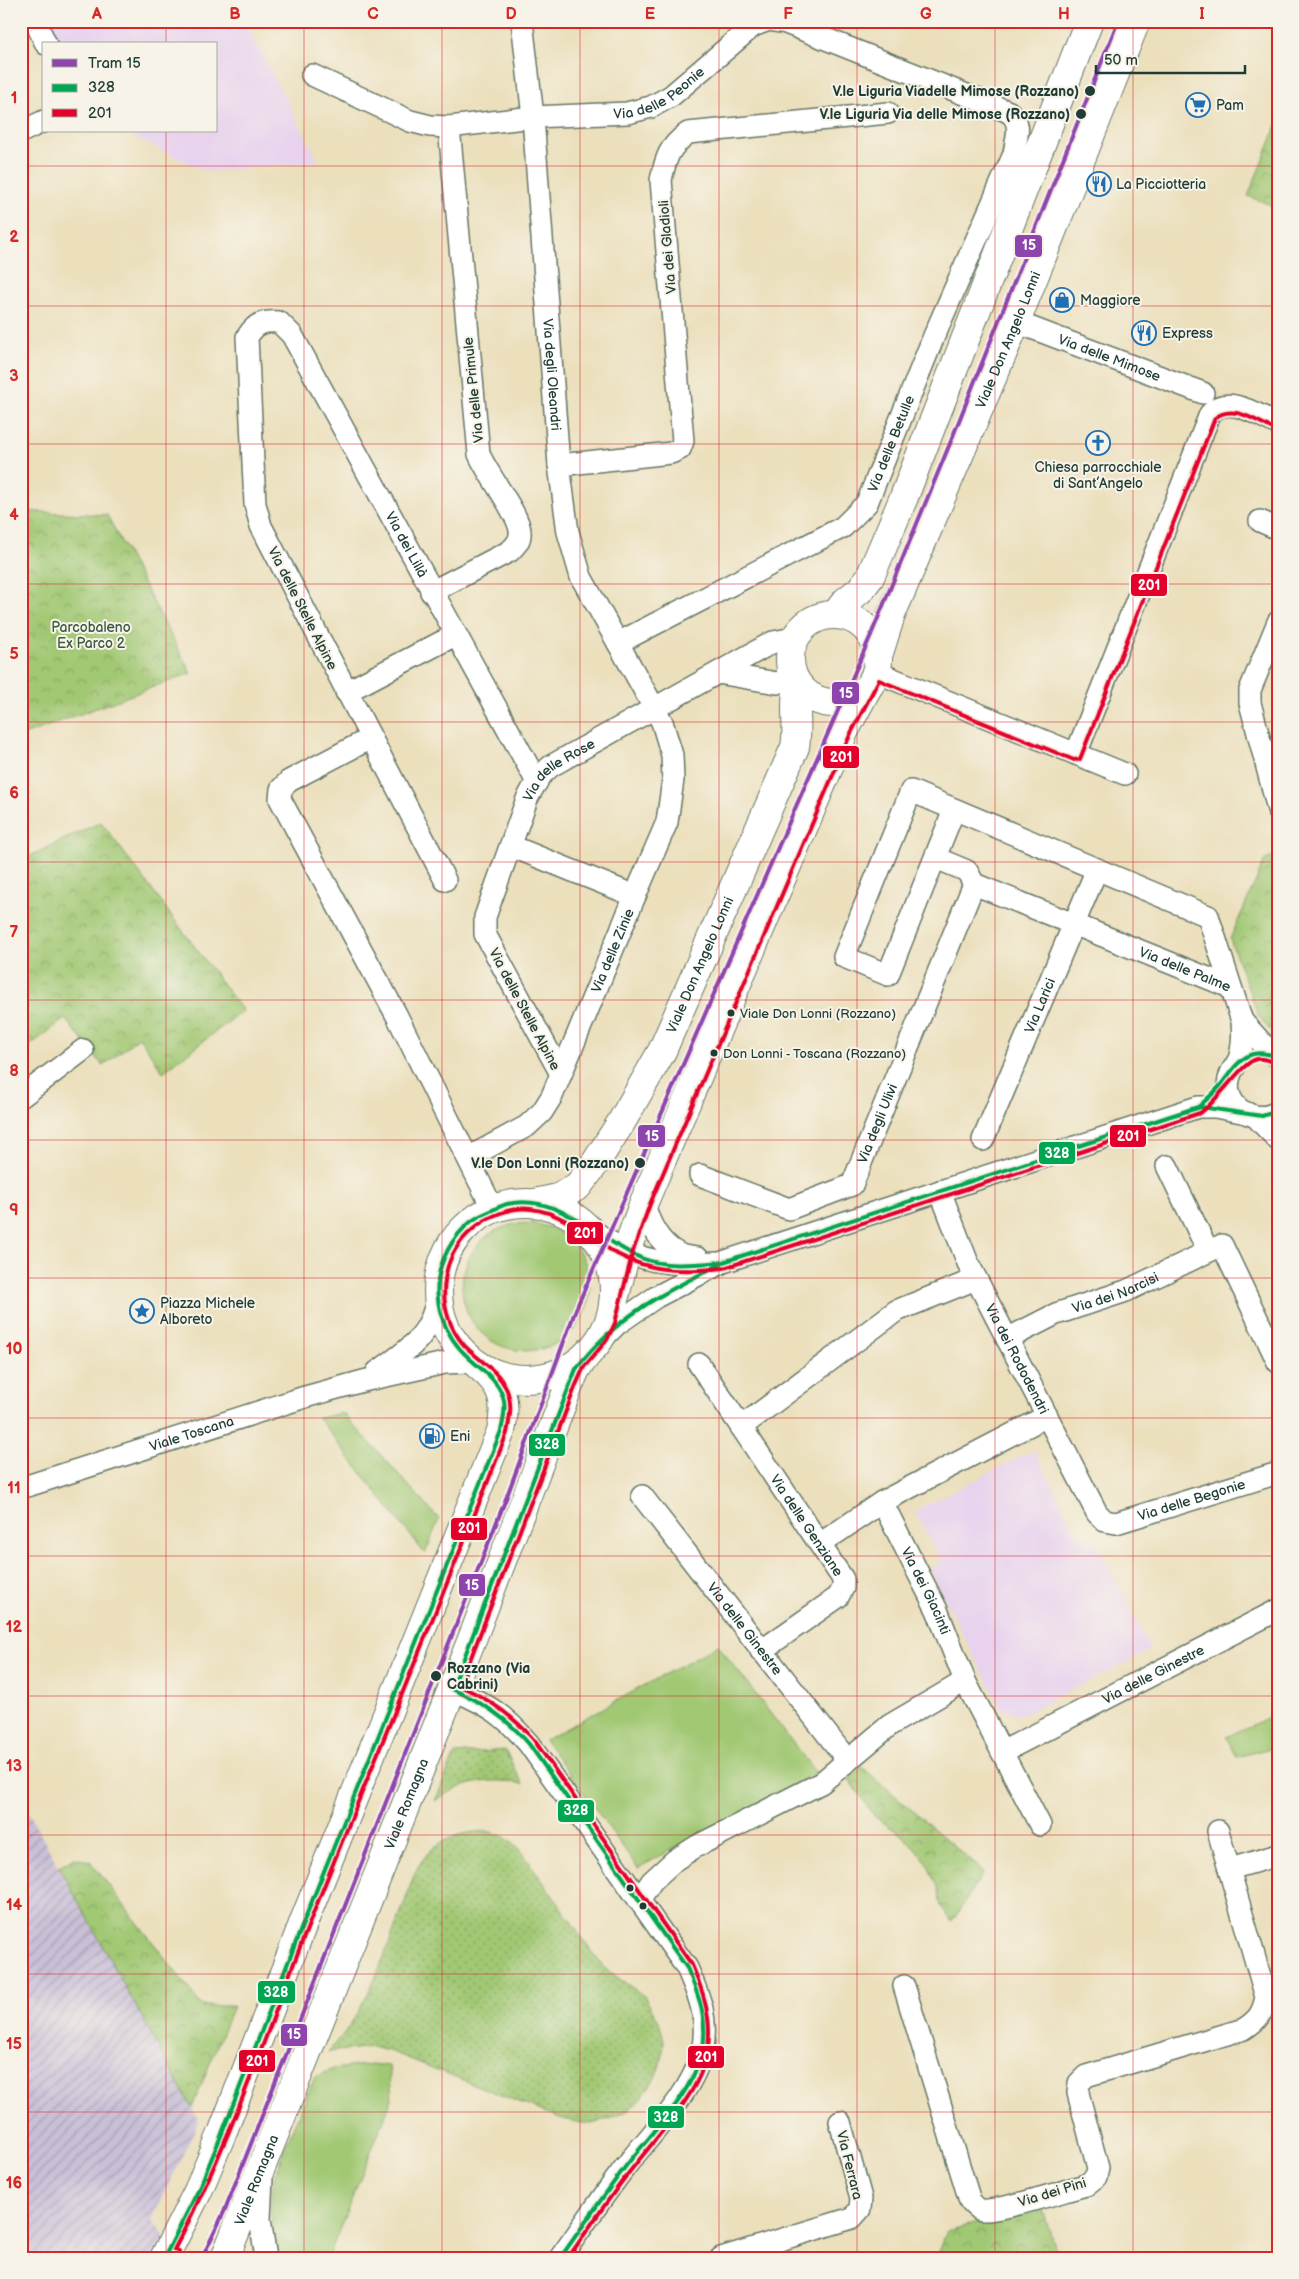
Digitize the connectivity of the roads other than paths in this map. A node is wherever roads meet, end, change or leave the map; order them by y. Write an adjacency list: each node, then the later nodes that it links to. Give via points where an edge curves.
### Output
1 (34, 21): 7 (street)
2 (522, 21): 10 (street, Via degli Oleandri)
3 (766, 21): 10 (street, Via delle Peonie, via 753,26 671,96 651,107 627,113)
4 (774, 21): 24 (street, Via delle Betulle, via 1009,112 1016,117 1018,127 1014,154 934,336 867,503 843,527)
5 (1089, 21): 20 (main road, via 870,577)
6 (1136, 21): 15 (main road, Viale Don Angelo Lonni)
7 (45, 42)
8 (312, 75): 12 (street, via 410,121)
9 (888, 113): 18 (street, Via dei Gladioli, via 688,133 674,144 661,180 683,441 680,449 671,453)
10 (533, 117): 12 (street); 18 (street, Via degli Oleandri)
11 (42, 122): 13 (street)
12 (449, 127): 19 (street, Via delle Primule, via 480,454 521,532 518,543 510,551)
13 (21, 132)
14 (264, 321): 19 (street, Via dei Lillà, via 278,322 292,336); 28 (street, Via delle Stelle Alpine, via 253,327 247,337 255,504 261,526)
15 (1016, 322): 16 (street, Via delle Mimose); 25 (main road, Viale Don Angelo Lonni, via 891,615)
16 (1204, 393)
17 (1278, 424): 31 (street, via 1230,404 1217,407 1208,419)
18 (560, 465): 24 (street, Via degli Oleandri, via 572,552 581,577)
19 (431, 592): 22 (street, Via dei Lillà)
20 (836, 614): 23 (main road, via 812,620); 25 (main road, via 864,626 876,645)
21 (1278, 622): 34 (street, via 1250,690 1250,703)
22 (455, 635): 28 (street); 33 (street, Via dei Lillà)
23 (794, 638): 26 (street, Via delle Rose, via 773,642); 27 (main road, via 790,663)
24 (618, 643): 29 (street, Via degli Oleandri)
25 (874, 672): 27 (main road, via 857,696 834,703 811,697); 31 (street); 60 (main road, Viale Don Angelo Lonni, via 844,732)
26 (718, 673): 27 (street, via 776,682); 29 (street, Via delle Rose)
27 (796, 681): 61 (main road, Viale Don Angelo Lonni, via 795,747 662,1052 608,1143 578,1186 558,1198)
28 (346, 692): 30 (street, Via delle Stelle Alpine)
29 (655, 708): 33 (street, Via delle Rose, via 551,766); 41 (street, Via degli Oleandri, via 668,737 673,780 667,822)
30 (371, 738): 39 (street, Via delle Stelle Alpine); 56 (street, via 289,781 281,789 280,799 397,1016)
31 (1076, 754): 32 (street)
32 (1125, 774)
33 (536, 782): 36 (street, Via delle Rose)
34 (1278, 809)
35 (954, 810): 37 (street, Via delle Palme); 37 (street, Via delle Palme, via 911,792 844,957 888,975); 38 (street, Via delle Palme)
36 (511, 846): 41 (street, Via delle Zinie); 43 (street, Via delle Rose, via 485,917)
37 (936, 858): 40 (street, Via delle Palme, via 967,871)
38 (1097, 869): 42 (street, Via Larici); 44 (street, Via delle Palme, via 1208,916)
39 (445, 880)
40 (974, 884): 42 (street, Via delle Palme); 58 (street, Via degli Ulivi, via 852,1185 789,1208)
41 (635, 896): 49 (street, Via delle Zinie)
42 (1074, 924): 44 (street, Via delle Palme); 54 (street, Via Larici)
43 (485, 934): 49 (street, Via delle Stelle Alpine)
44 (1230, 987): 45 (street)
45 (1242, 1021): 47 (street); 48 (street, via 1244,1038)
46 (83, 1050): 50 (street)
47 (1275, 1055): 48 (street, via 1249,1054)
48 (1235, 1067): 51 (street, via 1216,1091); 53 (street, via 1228,1084 1230,1095 1234,1104)
49 (561, 1074): 56 (street, Via delle Stelle Alpine, via 542,1112 527,1126)
50 (21, 1097)
51 (1198, 1106): 53 (street); 59 (street)
52 (1278, 1111): 53 (street, via 1272,1115)
53 (1251, 1115): 55 (street)
54 (983, 1140)
55 (1278, 1140)
56 (468, 1158): 62 (street)
57 (1167, 1166): 64 (street)
58 (700, 1175)
59 (940, 1191): 66 (street); 67 (street, Via dei Rododendri)
60 (644, 1202): 65 (main road, Viale Don Angelo Lonni); 66 (street, via 648,1219 656,1232 679,1255)
61 (535, 1203): 62 (main road); 63 (main road, via 561,1210)
62 (493, 1209): 68 (main road, via 470,1222 451,1245 441,1266)
63 (583, 1224): 65 (street); 69 (main road, via 597,1238 610,1263 614,1283)
64 (1215, 1248): 70 (street, Via dei Narcisi, via 1126,1291 1056,1314); 72 (street)
65 (626, 1251): 66 (street, via 641,1258 672,1264); 69 (main road, Viale Don Angelo Lonni)
66 (723, 1262): 71 (street, via 656,1297 617,1324)
67 (976, 1278): 70 (street, Via dei Rododendri); 77 (street, via 896,1311)
68 (438, 1295): 74 (main road, via 441,1315 450,1336); 75 (street, Viale Toscana, via 432,1318 423,1334 402,1355)
69 (613, 1304): 71 (main road, via 604,1332)
70 (1007, 1339): 76 (street, Via dei Rododendri)
71 (589, 1352): 74 (main road, via 566,1370 537,1379 507,1377); 87 (main road, Viale Romagna, via 570,1383)
72 (1278, 1362)
73 (699, 1364): 77 (street, Via delle Genziane)
74 (479, 1366): 75 (street, Viale Toscana, via 468,1362 444,1363); 98 (main road, via 494,1381 504,1398 501,1431 221,2136)
75 (363, 1381): 79 (street, Viale Toscana)
76 (1047, 1416): 81 (street); 82 (street, Via dei Rododendri, via 1097,1513)
77 (741, 1426): 83 (street, Via delle Genziane)
78 (1278, 1473): 82 (street, Via delle Begonie, via 1116,1524)
79 (21, 1488)
80 (642, 1496): 85 (street, Via delle Ginestre)
81 (882, 1502): 83 (street); 86 (street, Via dei Giacinti, via 937,1610)
82 (1105, 1521)
83 (820, 1544): 85 (street, Via delle Genziane, via 843,1579 843,1588 838,1597)
84 (1278, 1610): 88 (street, Via delle Ginestre)
85 (761, 1651): 89 (street, Via delle Ginestre)
86 (965, 1681): 88 (street); 89 (street, via 890,1725)
87 (452, 1689): 94 (street, via 494,1709 509,1721 535,1751); 97 (main road, Viale Romagna)
88 (1002, 1752): 90 (street)
89 (848, 1761): 94 (street, via 821,1783 697,1846 652,1881)
90 (1040, 1825)
91 (1218, 1831): 93 (street, Via dei Pini)
92 (1278, 1855): 93 (street)
93 (1230, 1869): 95 (street, Via dei Pini, via 1266,1997 1264,2009 1256,2021 1244,2029 1086,2076 1079,2082 1078,2093 1098,2168 1096,2177 1086,2185 1004,2207 976,2208 970,2201)
94 (639, 1900): 101 (street, via 686,1968 701,2000 702,2053 673,2109 628,2163)
95 (904, 1986)
96 (840, 2122): 102 (street, Via Ferrara, via 861,2198 860,2209 852,2218)
97 (262, 2167): 99 (main road, Viale Romagna); 100 (street, via 260,2220)
98 (169, 2256)
99 (225, 2258)
100 (266, 2258)
101 (560, 2258)
102 (721, 2258)

